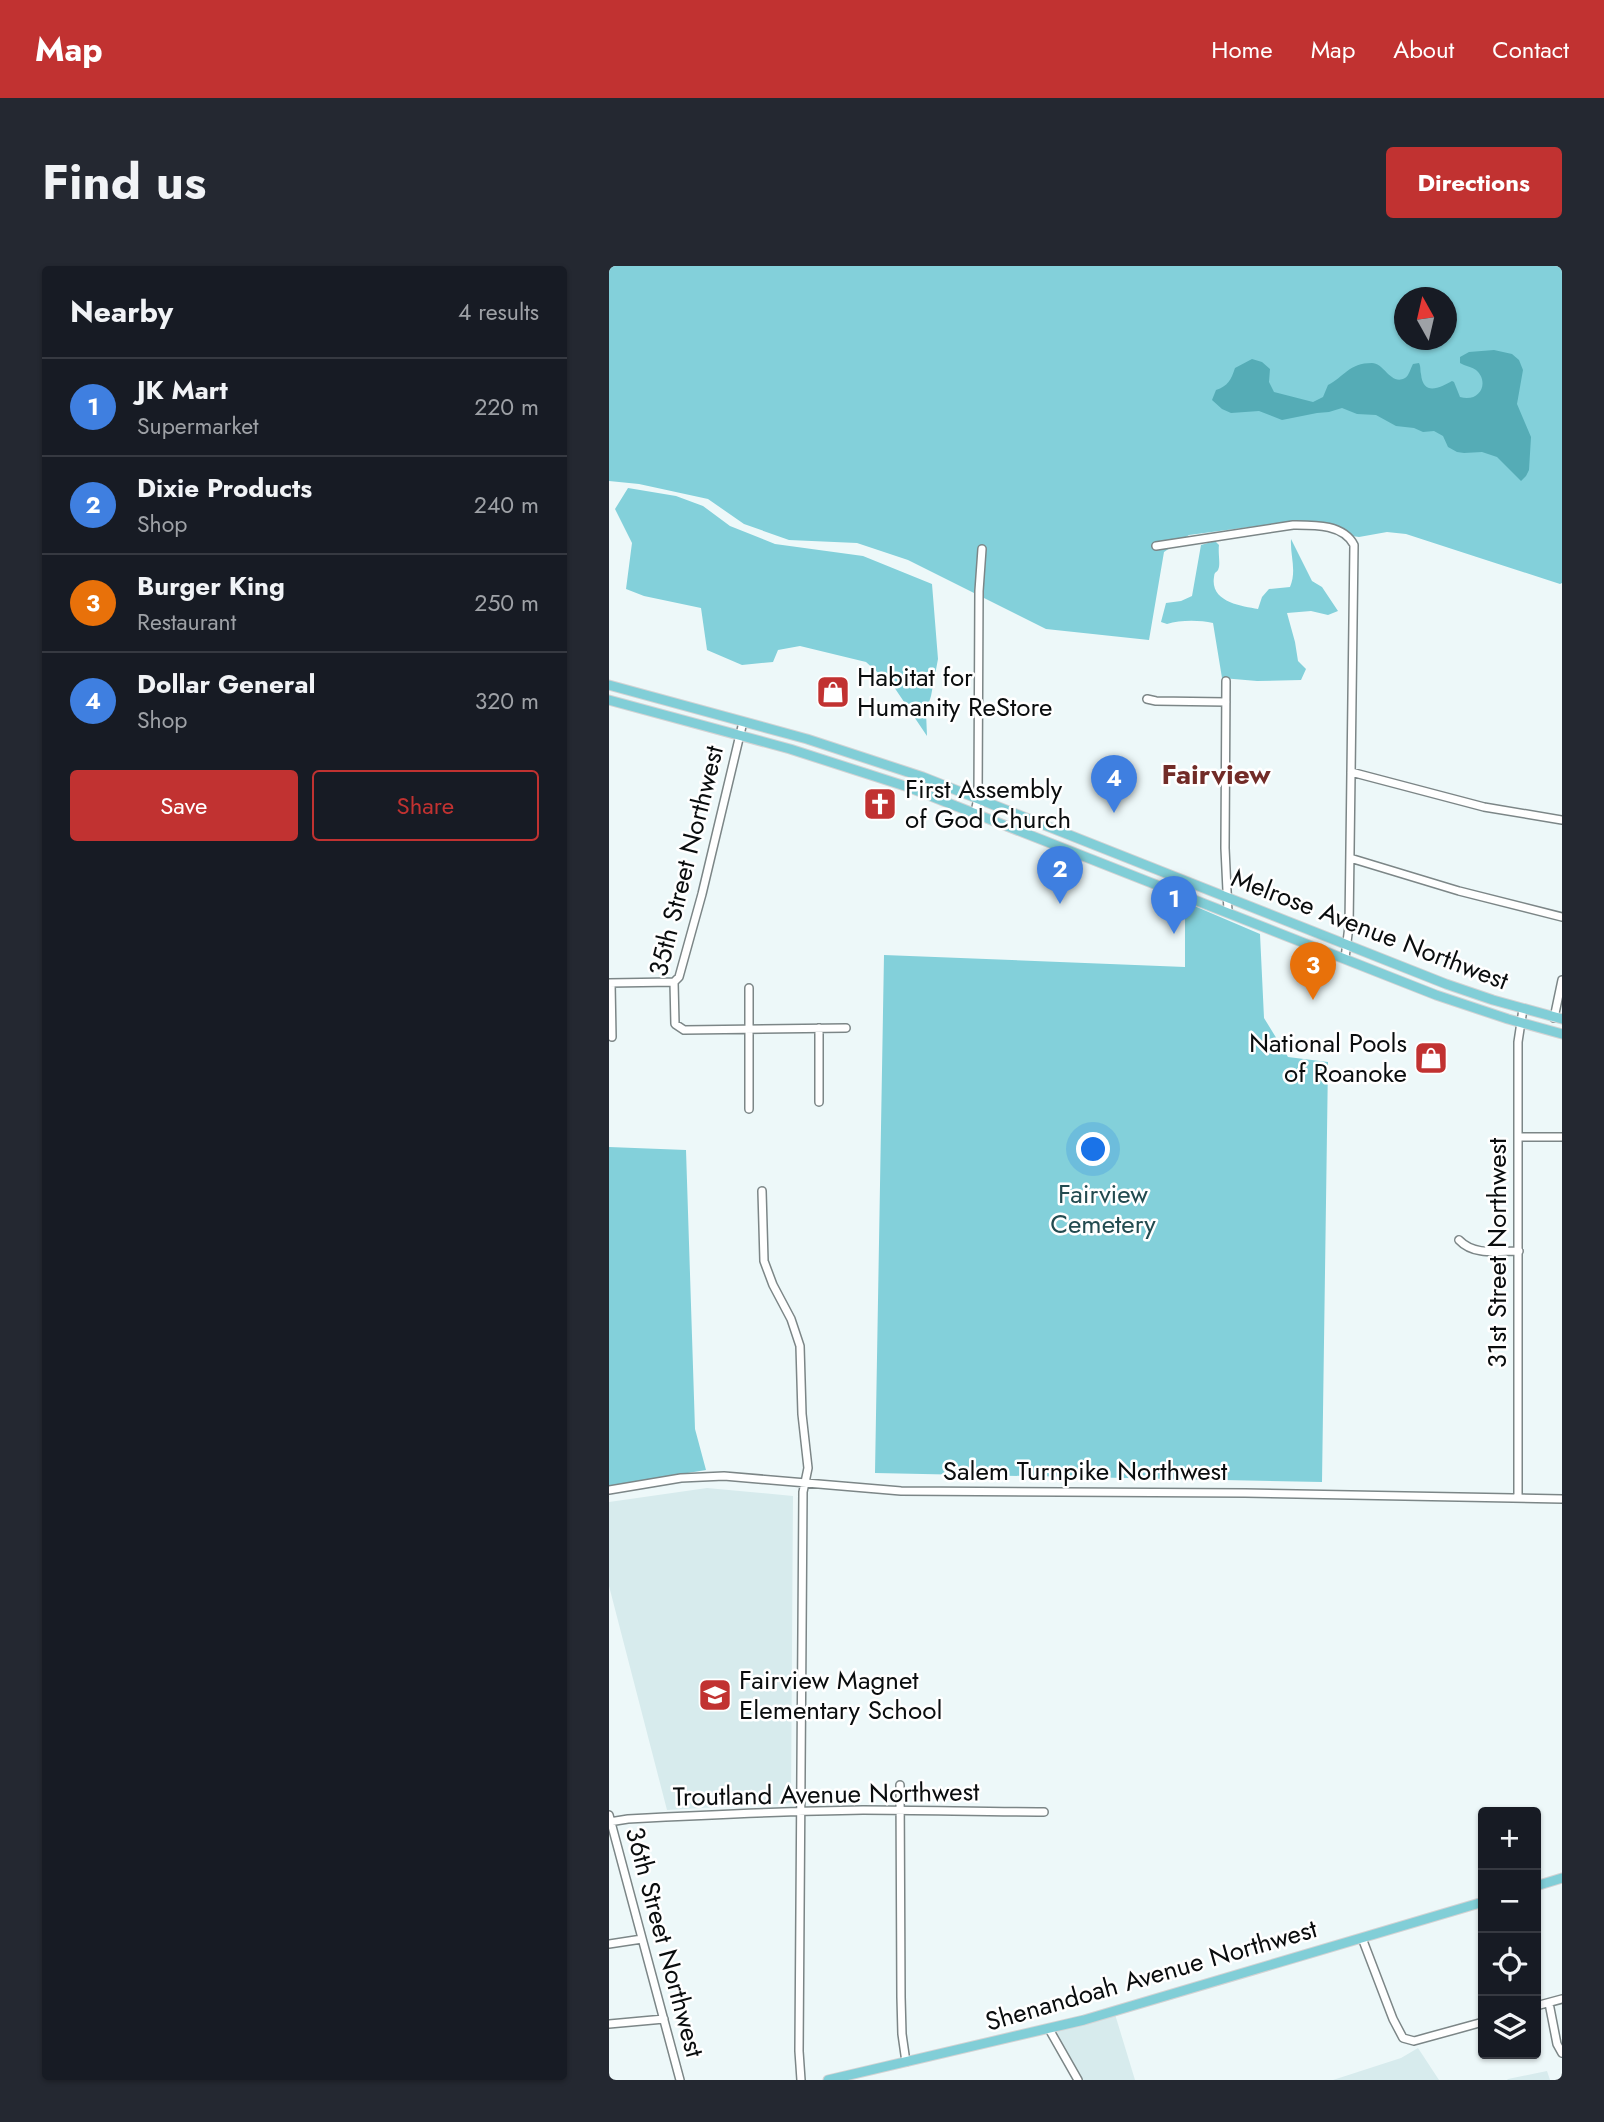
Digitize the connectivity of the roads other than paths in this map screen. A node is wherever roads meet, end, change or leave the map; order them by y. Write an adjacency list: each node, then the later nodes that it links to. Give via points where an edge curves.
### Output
1 (1156, 546): 10 (street, via 1293,525 1325,527 1352,540)
2 (982, 549): 11 (street)
3 (1226, 681): 7 (street)
4 (609, 685): 8 (main road, Melrose Avenue Northwest)
5 (1147, 699): 7 (street)
6 (609, 700): 9 (main road, Melrose Avenue Northwest)
7 (1226, 702): 15 (street)
8 (743, 722): 9 (street, 35th Street Northwest); 11 (main road, Melrose Avenue Northwest, via 874,760)
9 (740, 736): 12 (main road, Melrose Avenue Northwest, via 872,775); 21 (street, 35th Street Northwest, via 702,894)
10 (1351, 772): 13 (street, via 1484,807); 14 (street)
11 (978, 798): 12 (street); 15 (main road, Melrose Avenue Northwest)
12 (975, 812): 16 (main road, Melrose Avenue Northwest)
13 (1562, 820)
14 (1350, 858): 17 (street); 18 (street)
15 (1227, 897): 16 (street); 18 (main road, Melrose Avenue Northwest)
16 (1228, 912): 19 (main road, Melrose Avenue Northwest)
17 (1562, 917)
18 (1347, 944): 19 (street); 24 (main road, Melrose Avenue Northwest)
19 (1345, 958): 26 (main road, Melrose Avenue Northwest)
20 (1562, 981): 25 (street)
21 (674, 982): 22 (street); 29 (street, 35th Street Northwest, via 675,1024 681,1029)
22 (610, 983): 31 (street)
23 (749, 988): 29 (street)
24 (1523, 1009): 25 (main road, Melrose Avenue Northwest); 26 (street, 31st Street Northwest)
25 (1558, 1018)
26 (1520, 1023): 30 (main road, Melrose Avenue Northwest); 34 (street, 31st Street Northwest)
27 (819, 1028): 28 (street); 29 (street); 32 (street)
28 (846, 1028)
29 (750, 1029): 33 (street)
30 (1562, 1034)
31 (612, 1037)
32 (819, 1102)
33 (749, 1109)
34 (1518, 1137): 35 (street); 38 (street, 31st Street Northwest)
35 (1562, 1137)
36 (761, 1191): 39 (street, via 764,1259 800,1346 808,1468)
37 (1459, 1240): 38 (street, via 1480,1251)
38 (1519, 1251): 41 (street, 31st Street Northwest)
39 (805, 1483): 40 (street, Salem Turnpike Northwest, via 707,1476); 41 (street, Salem Turnpike Northwest, via 907,1491); 44 (street)
40 (609, 1490)
41 (1518, 1498): 42 (street, Salem Turnpike Northwest)
42 (1562, 1499)
43 (900, 1785): 45 (street)
44 (801, 1811): 45 (street, Troutland Avenue Northwest); 47 (street, Troutland Avenue Northwest); 65 (street)
45 (900, 1811): 46 (street, Troutland Avenue Northwest); 62 (street)
46 (1044, 1812)
47 (610, 1820): 52 (street, 36th Street Northwest)
48 (1562, 1878): 49 (main road)
49 (1541, 1884)
50 (1478, 1903): 51 (main road, Shenandoah Avenue Northwest)
51 (1362, 1938): 58 (street, via 1400,2035 1413,2041); 60 (main road, Shenandoah Avenue Northwest)
52 (642, 1939): 53 (street); 57 (street, 36th Street Northwest)
53 (609, 1944)
54 (1562, 1999): 55 (street)
55 (1549, 2003): 56 (street); 61 (street)
56 (1541, 2005)
57 (664, 2019): 59 (street); 64 (street, 36th Street Northwest)
58 (1478, 2023)
59 (609, 2024)
60 (1049, 2028): 62 (main road, Shenandoah Avenue Northwest); 67 (street)
61 (1562, 2053)
62 (906, 2062): 63 (main road, Shenandoah Avenue Northwest)
63 (839, 2079): 66 (main road, Shenandoah Avenue Northwest)
64 (680, 2080)
65 (801, 2080)
66 (828, 2080)
67 (1078, 2080)

